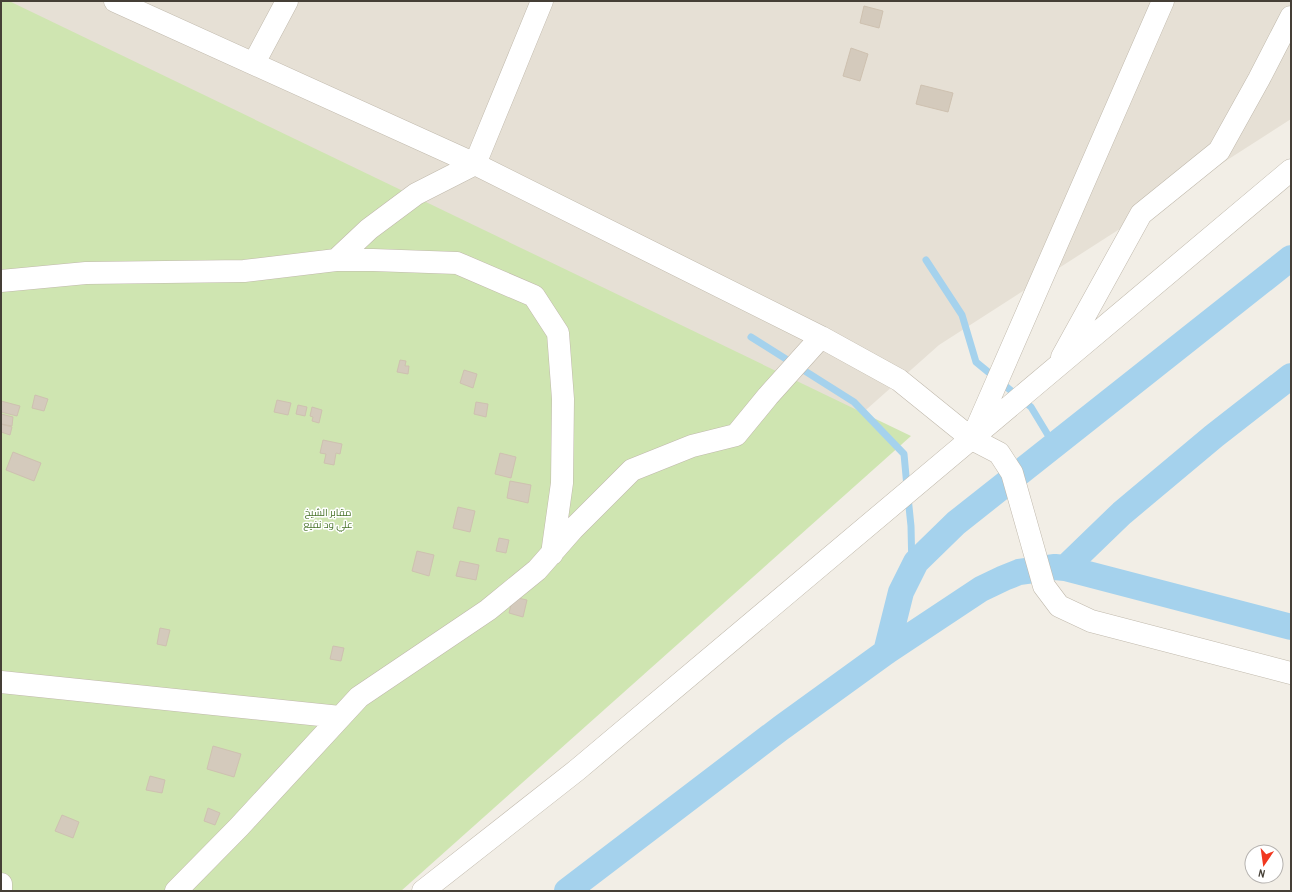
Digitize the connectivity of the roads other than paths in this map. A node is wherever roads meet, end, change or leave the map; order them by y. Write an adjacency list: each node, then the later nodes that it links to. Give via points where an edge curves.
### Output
1 (115, 1): 6 (street)
2 (287, 1): 6 (street)
3 (542, 1): 7 (street)
4 (1162, 1): 13 (street)
5 (1291, 17): 12 (street, via 1219,151 1140,214)
6 (254, 63): 7 (street)
7 (475, 164): 9 (street, via 416,194 369,229); 11 (street)
8 (1291, 170): 12 (street)
9 (336, 260): 10 (street, via 244,271 86,273); 14 (street, via 457,263 534,296 558,333 563,399 562,483)
10 (1, 281)
11 (821, 337): 13 (street, via 899,380); 14 (street, via 736,435 692,446 632,470 573,529)
12 (1056, 368): 13 (street)
13 (972, 439): 15 (street, via 999,453 1012,473 1044,586 1059,606 1091,621); 21 (street, via 577,770)
14 (552, 554): 17 (street, via 537,570 488,610 359,697)
15 (1291, 673)
16 (1, 682): 17 (street)
17 (340, 717): 20 (street)
18 (1, 884): 19 (street)
19 (1, 891)
20 (176, 891)
21 (423, 891)

